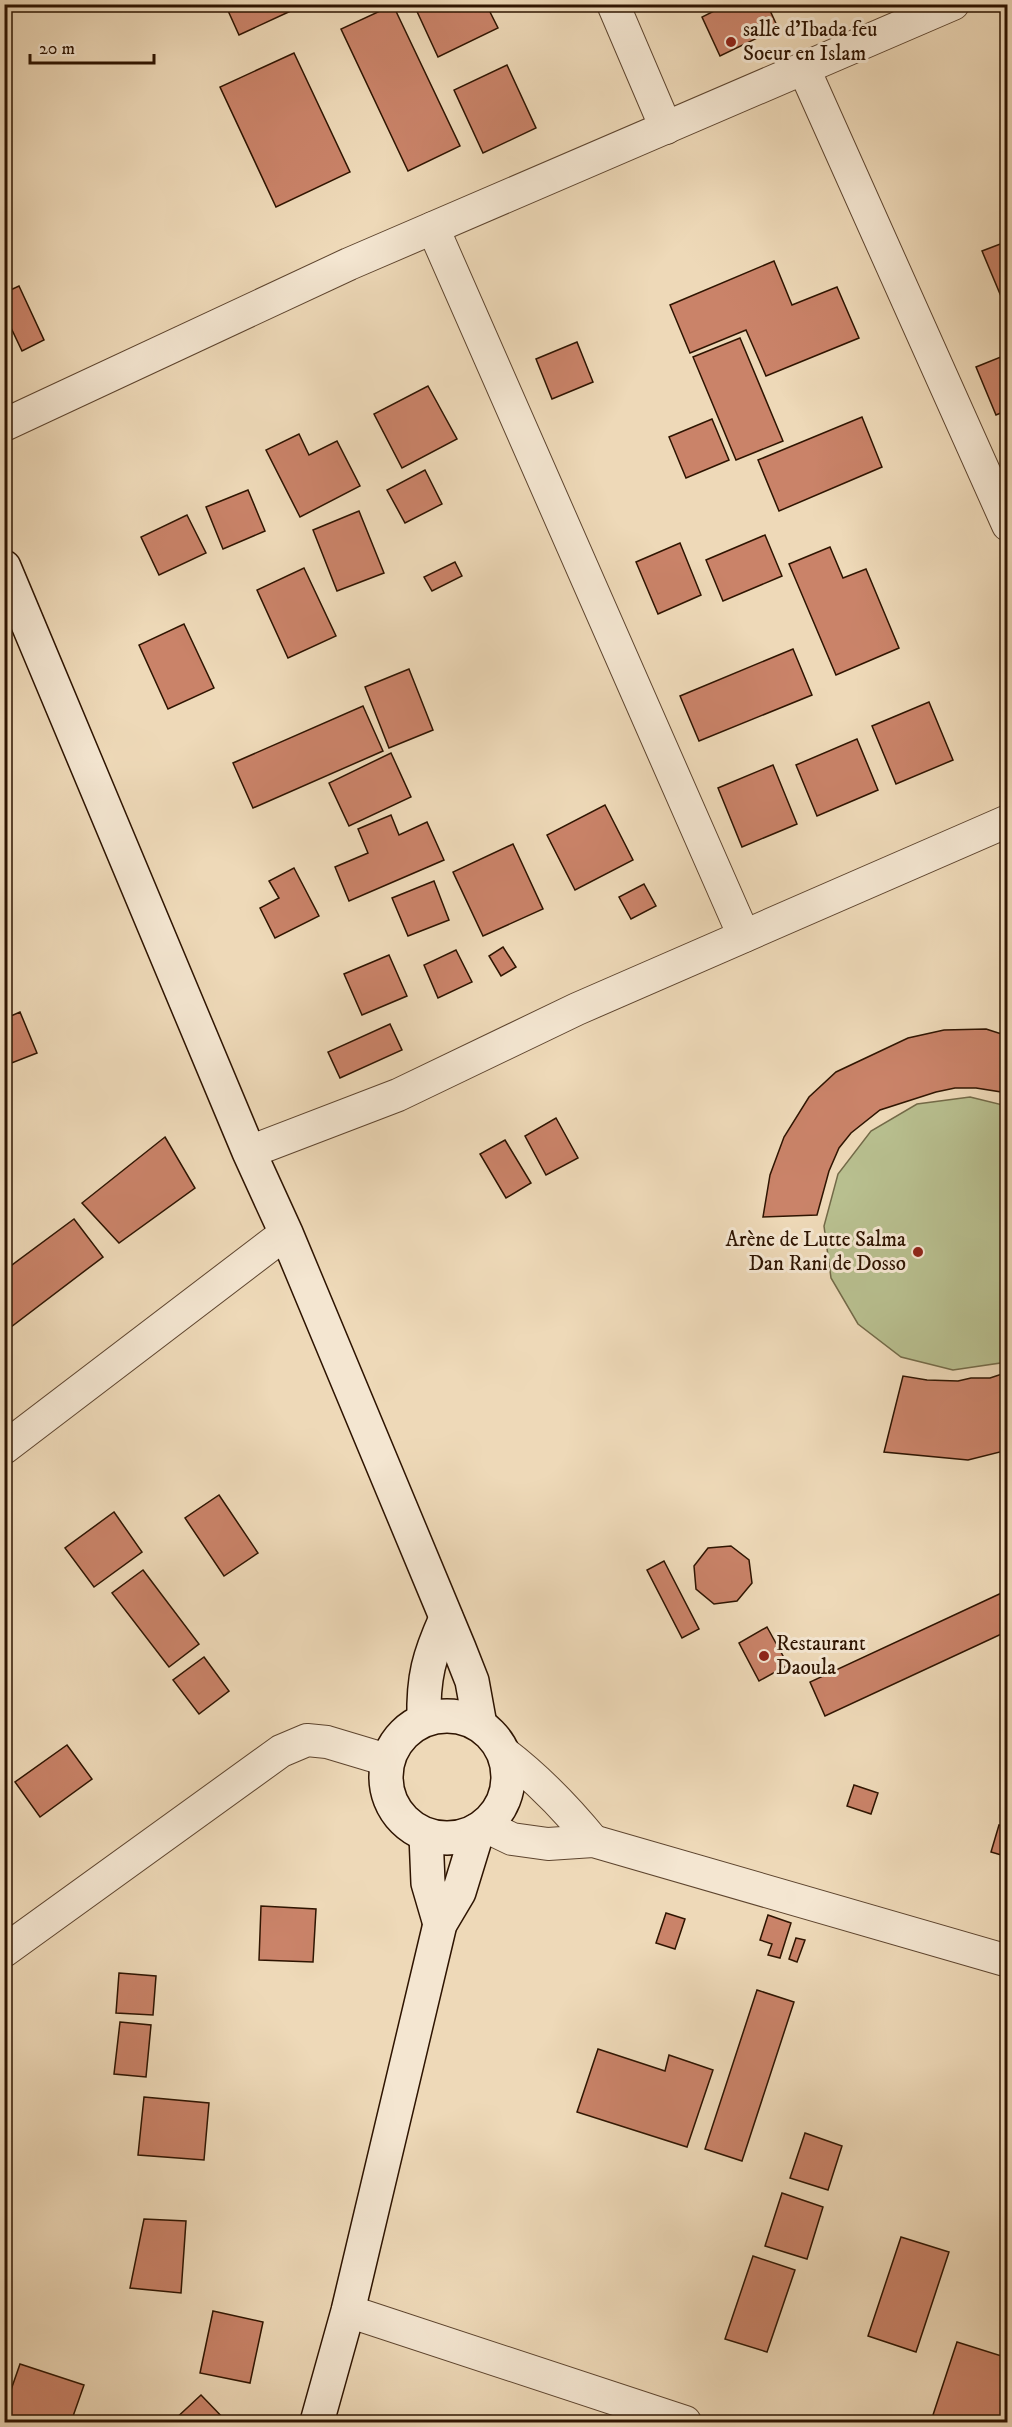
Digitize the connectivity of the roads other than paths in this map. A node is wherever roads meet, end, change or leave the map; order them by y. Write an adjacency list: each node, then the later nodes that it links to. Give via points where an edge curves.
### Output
1 (613, 4): 4 (street)
2 (953, 4): 3 (street)
3 (804, 69): 4 (street); 7 (street)
4 (666, 128): 5 (street)
5 (433, 228): 6 (street); 10 (street)
6 (4, 425)
7 (1008, 525)
8 (4, 567): 11 (main road)
9 (1008, 820): 10 (street)
10 (744, 936): 11 (street, via 577,1009 398,1095)
11 (249, 1152): 12 (main road)
12 (286, 1233): 13 (street); 14 (main road)
13 (4, 1448)
14 (446, 1618): 15 (main road, via 423,1688); 16 (main road, via 472,1681)
15 (424, 1719): 16 (main road, via 462,1717); 18 (main road, via 395,1743)
16 (480, 1725): 17 (main road)
17 (504, 1753): 19 (main road, via 508,1772 506,1793 498,1811); 21 (street, via 536,1777)
18 (387, 1760): 20 (main road, via 388,1797 396,1814 409,1827); 23 (street, via 307,1740 282,1751)
19 (481, 1828): 20 (main road, via 462,1837); 21 (street, via 512,1839 548,1844); 22 (main road, via 463,1884)
20 (426, 1835): 22 (main road, via 428,1883)
21 (593, 1841): 24 (street)
22 (440, 1924): 25 (main road)
23 (4, 1950)
24 (1008, 1961)
25 (348, 2311): 26 (main road); 27 (street)
26 (317, 2422)
27 (685, 2422)

